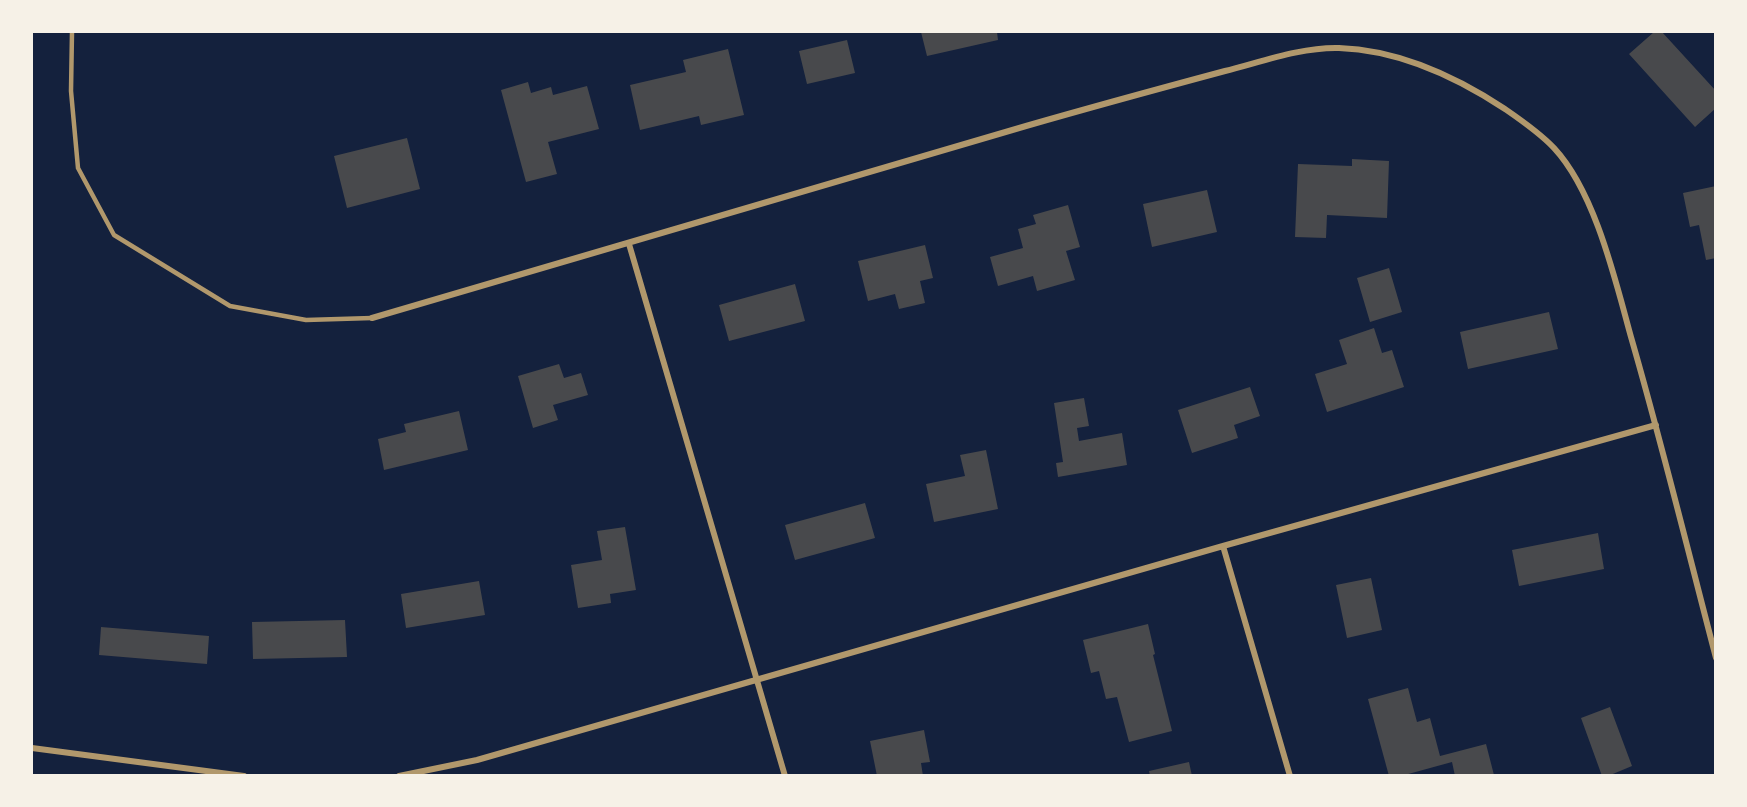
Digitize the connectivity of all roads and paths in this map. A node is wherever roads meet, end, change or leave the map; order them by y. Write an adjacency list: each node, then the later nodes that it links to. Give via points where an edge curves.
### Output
1 (72, 32): 3 (lane, via 71,91 78,168 114,235 230,306 306,320)
2 (629, 244): 3 (street); 4 (street, via 1098,105 1294,53 1334,48 1376,51 1452,78 1522,121 1554,147 1578,181 1594,218); 7 (street)
3 (372, 318)
4 (1656, 425): 5 (street); 6 (street)
5 (1223, 546): 7 (street); 12 (street)
6 (1716, 658)
7 (758, 681): 10 (street, via 477,760); 11 (street)
8 (32, 748): 9 (street)
9 (244, 776)
10 (399, 776)
11 (784, 776)
12 (1290, 776)

